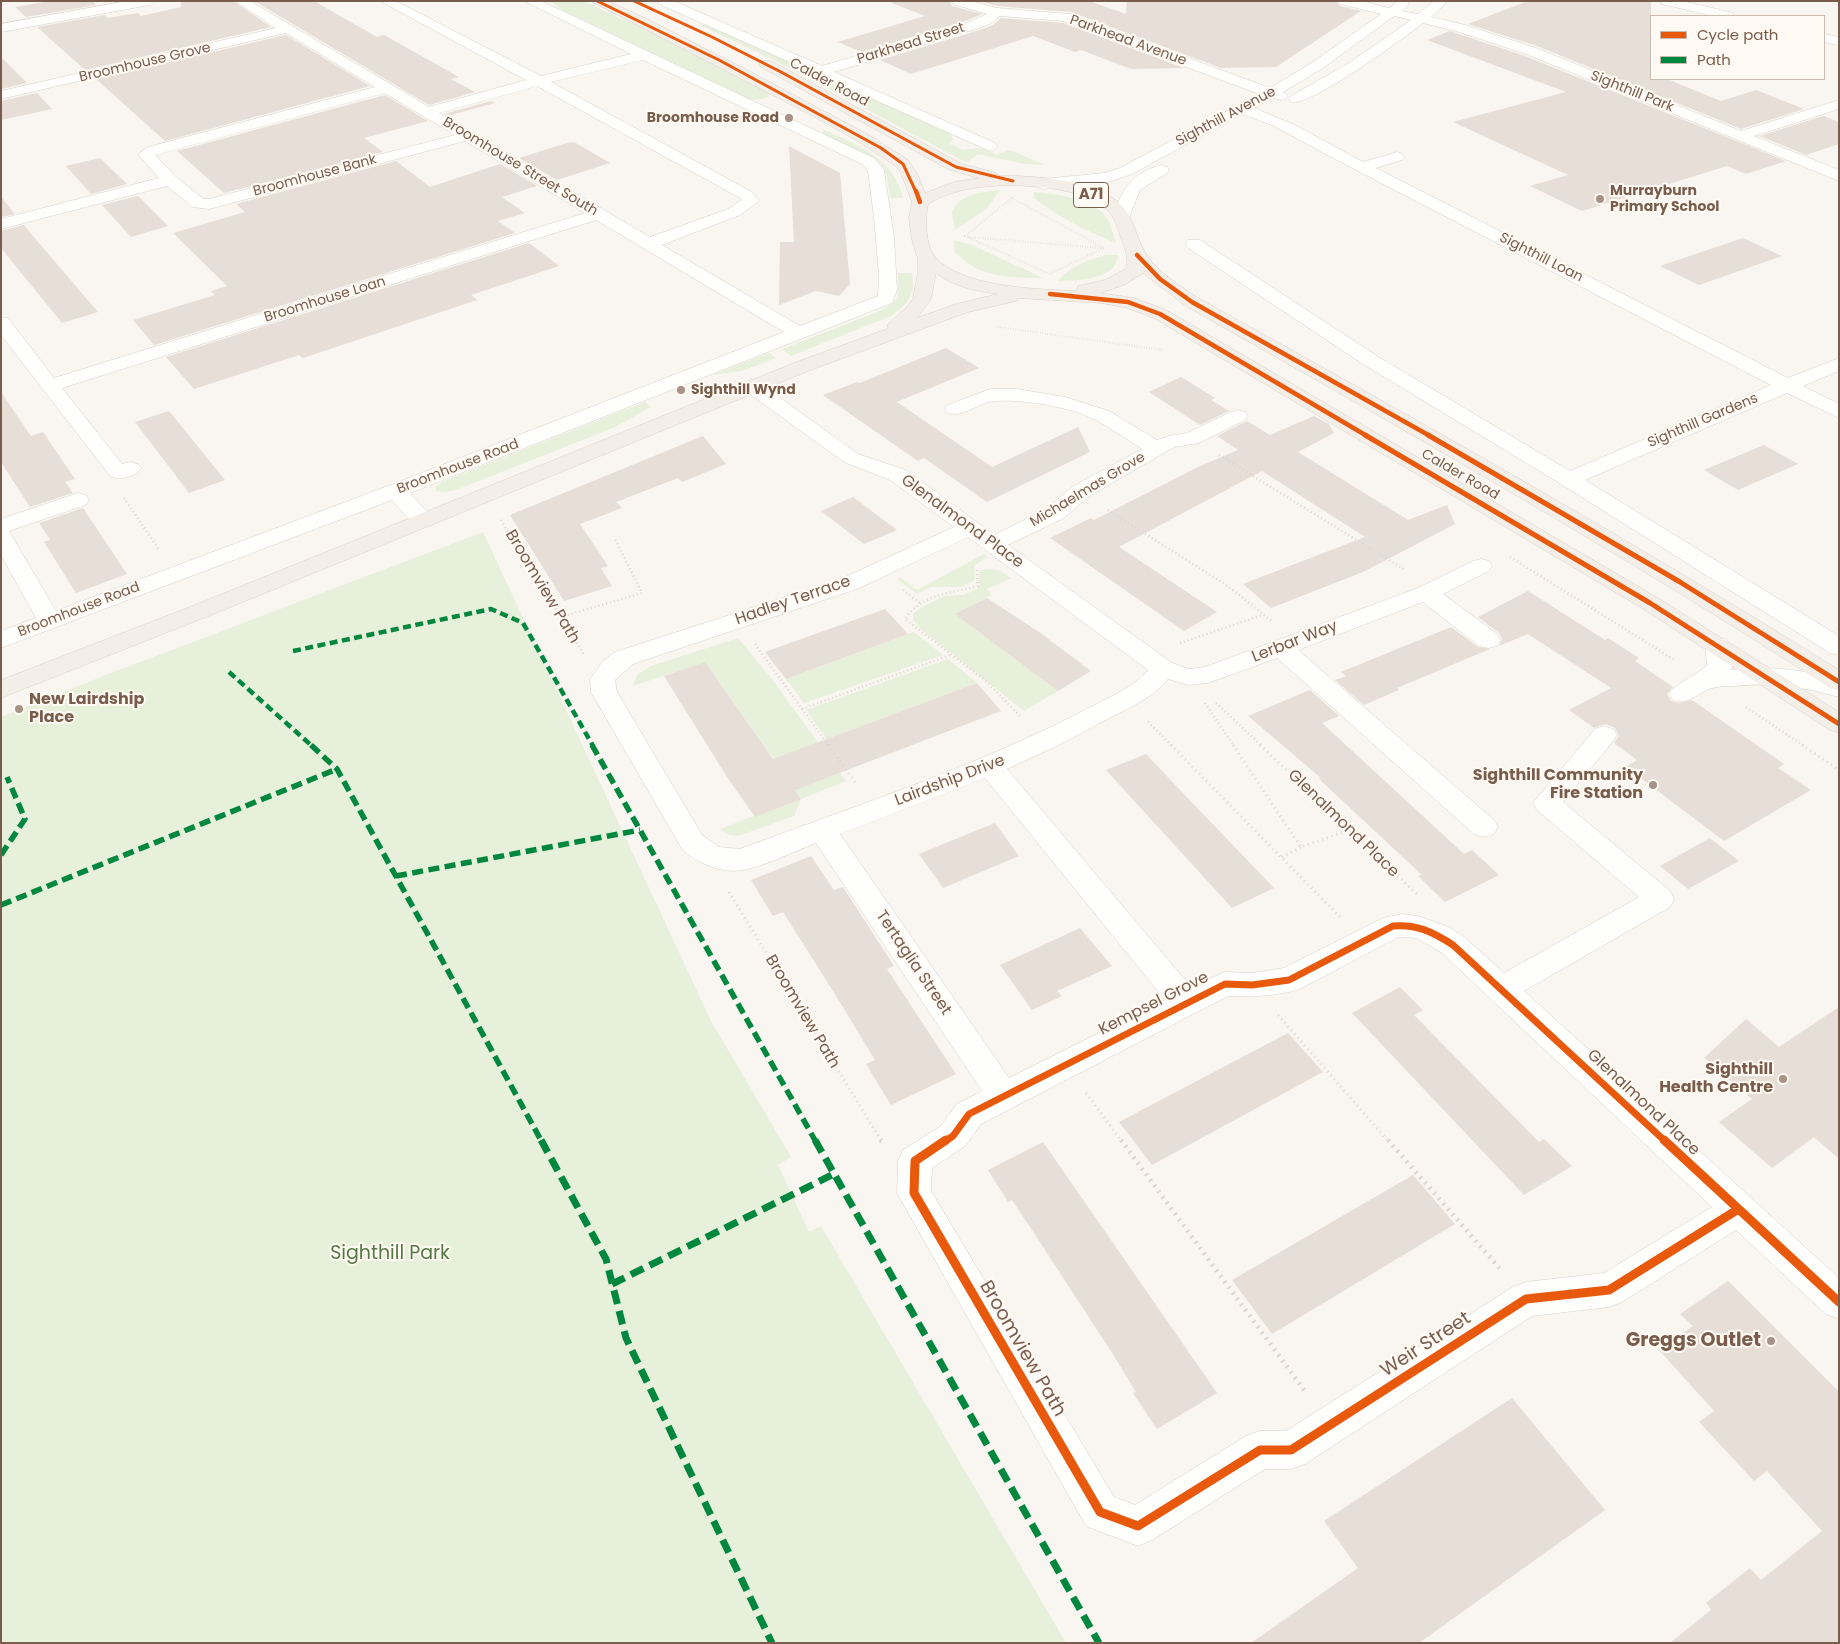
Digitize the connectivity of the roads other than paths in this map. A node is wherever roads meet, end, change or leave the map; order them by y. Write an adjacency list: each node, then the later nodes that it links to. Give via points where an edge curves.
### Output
1 (150, 1): 18 (street)
2 (241, 1): 20 (street, Broomhouse Street South)
3 (386, 1): 27 (street)
4 (530, 1): 23 (street)
5 (597, 1): 46 (main road, Calder Road, via 684,42 889,154 909,173)
6 (634, 1): 44 (main road, Calder Road / A71, via 773,67 956,167)
7 (663, 1): 26 (street, Calder Road)
8 (957, 1): 14 (street, Parkhead Avenue)
9 (1344, 1): 15 (street)
10 (1408, 1): 15 (street, Sighthill Avenue)
11 (1442, 1): 17 (street, Sighthill Avenue)
12 (1666, 1): 16 (street)
13 (44, 6): 18 (street)
14 (997, 12): 26 (street, Parkhead Street, via 974,25); 29 (street, Parkhead Avenue, via 1065,17)
15 (1393, 12): 17 (street); 24 (street, Sighthill Avenue)
16 (1724, 15)
17 (1422, 18): 25 (street, Sighthill Avenue); 37 (street, Sighthill Park, via 1532,51)
18 (52, 19): 19 (street)
19 (1, 28)
20 (288, 29): 28 (street, Broomhouse Street South); 30 (street, Broomhouse Grove)
21 (1825, 38): 22 (street)
22 (1839, 42)
23 (645, 55): 27 (street); 57 (street, Broomhouse Road, via 873,166 890,293 886,299)
24 (1330, 57): 25 (street); 29 (street, Sighthill Avenue)
25 (1358, 64): 31 (street, Sighthill Avenue)
26 (822, 71): 38 (street, Calder Road, via 968,141)
27 (539, 82): 33 (street); 50 (street, via 746,195 751,201 734,212)
28 (386, 88): 33 (street, Broomhouse Street South); 43 (street, Broomhouse Bank, via 146,154)
29 (1272, 93): 31 (street, Parkhead Avenue); 34 (street, Sighthill Avenue)
30 (1, 95)
31 (1295, 100): 35 (street, Sighthill Avenue)
32 (1839, 104): 37 (street)
33 (426, 112): 36 (street, Broomhouse Street South)
34 (1245, 116): 35 (street, Sighthill Loan); 45 (street, Sighthill Avenue, via 1106,178)
35 (1264, 116): 41 (street, Sighthill Loan)
36 (467, 136): 43 (street, Broomhouse Bank, via 209,204 199,204); 47 (street, Broomhouse Street South)
37 (1740, 136): 42 (street, Sighthill Park)
38 (990, 146)
39 (1397, 157): 41 (street)
40 (1174, 163): 48 (street, Sighthill Avenue, via 1137,182 1129,191)
41 (1363, 167): 61 (street, Sighthill Loan)
42 (1839, 176)
43 (170, 180): 49 (street)
44 (1013, 181): 45 (main road, Calder Road / A71); 46 (main road, Calder Road / A71, via 972,182 947,188)
45 (1043, 184): 48 (main road, Calder Road / A71, via 1085,192 1108,202)
46 (920, 202): 53 (main road, Calder Road, via 920,240)
47 (598, 214): 50 (street, Broomhouse Street South); 60 (street, Broomhouse Loan)
48 (1122, 216): 52 (main road, Calder Road / A71)
49 (1, 224)
50 (648, 244): 57 (street, Broomhouse Street South)
51 (1194, 244): 68 (street, via 1225,273)
52 (1137, 255): 55 (main road, Calder Road, via 1136,270 1120,281 1099,288); 87 (main road, Calder Road / A71, via 1160,279 1192,302 1588,527)
53 (927, 259): 54 (main road, Calder Road, via 951,276 974,285); 58 (main road, via 923,299 914,312)
54 (1027, 294): 55 (main road, Calder Road); 58 (main road, via 962,308)
55 (1050, 294): 81 (main road, Calder Road, via 1128,302 1160,314 1539,536)
56 (1, 322): 60 (street)
57 (798, 333): 69 (street, Broomhouse Road)
58 (886, 336): 62 (main road)
59 (1839, 364): 61 (street, Sighthill Gardens)
60 (51, 385): 67 (street)
61 (1787, 386): 64 (street, Sighthill Loan); 68 (street, Sighthill Gardens)
62 (754, 388): 71 (main road); 73 (street, Glenalmond Place, via 851,458 898,475)
63 (955, 409): 66 (street, via 990,395 1066,403 1102,415)
64 (1839, 412)
65 (1238, 416): 66 (street, Michaelmas Grove, via 1192,439 1169,442)
66 (1157, 449): 75 (street, Michaelmas Grove, via 1080,492 1056,513)
67 (124, 470)
68 (1569, 479): 82 (street)
69 (396, 491): 71 (street); 78 (street, Broomhouse Road)
70 (78, 500): 72 (street)
71 (424, 520): 89 (main road)
72 (1, 526)
73 (971, 527): 75 (street, Glenalmond Place); 96 (street, Hadley Terrace, via 850,584 624,658 602,679 604,692 692,842 704,853)
74 (1, 535): 78 (street)
75 (997, 547): 84 (street, Glenalmond Place)
76 (1481, 566): 77 (street, Lerbar Way)
77 (1431, 590): 80 (street); 83 (street, Lerbar Way)
78 (50, 621): 79 (street, Broomhouse Road)
79 (1, 640)
80 (1488, 640)
81 (1717, 645): 85 (main road, Calder Road); 86 (street, via 1720,667)
82 (1839, 647)
83 (1281, 648): 84 (street, Lerbar Way, via 1208,675 1188,677); 94 (street)
84 (1153, 662): 93 (street, Lairdship Drive, via 1152,682 1046,741)
85 (1764, 675): 86 (street); 88 (street, via 1809,680); 91 (main road, Calder Road)
86 (1707, 680): 90 (street)
87 (1839, 682)
88 (1839, 689)
89 (1, 690)
90 (1682, 694)
91 (1839, 724)
92 (1604, 735): 98 (street, via 1547,803 1660,899)
93 (990, 766): 95 (street, Lairdship Drive); 99 (street)
94 (1484, 827)
95 (823, 831): 96 (street, Lairdship Drive, via 742,860); 100 (street, Tertaglia Street)
96 (722, 860)
97 (1426, 928): 98 (street, Glenalmond Place, via 1453,945); 99 (street, Kempsel Grove, via 1408,924 1393,926 1289,980 1252,985 1225,984)
98 (1500, 990): 102 (street, Glenalmond Place)
99 (1187, 1004): 100 (street, Kempsel Grove)
100 (1003, 1096): 101 (street, Kempsel Grove, via 970,1114 953,1136)
101 (915, 1161): 104 (street, Broomview Path, via 914,1192 1100,1512)
102 (1737, 1210): 103 (street, Glenalmond Place); 104 (street, Weir Street, via 1610,1290 1526,1299 1291,1450 1260,1450)
103 (1839, 1302)
104 (1138, 1526)

